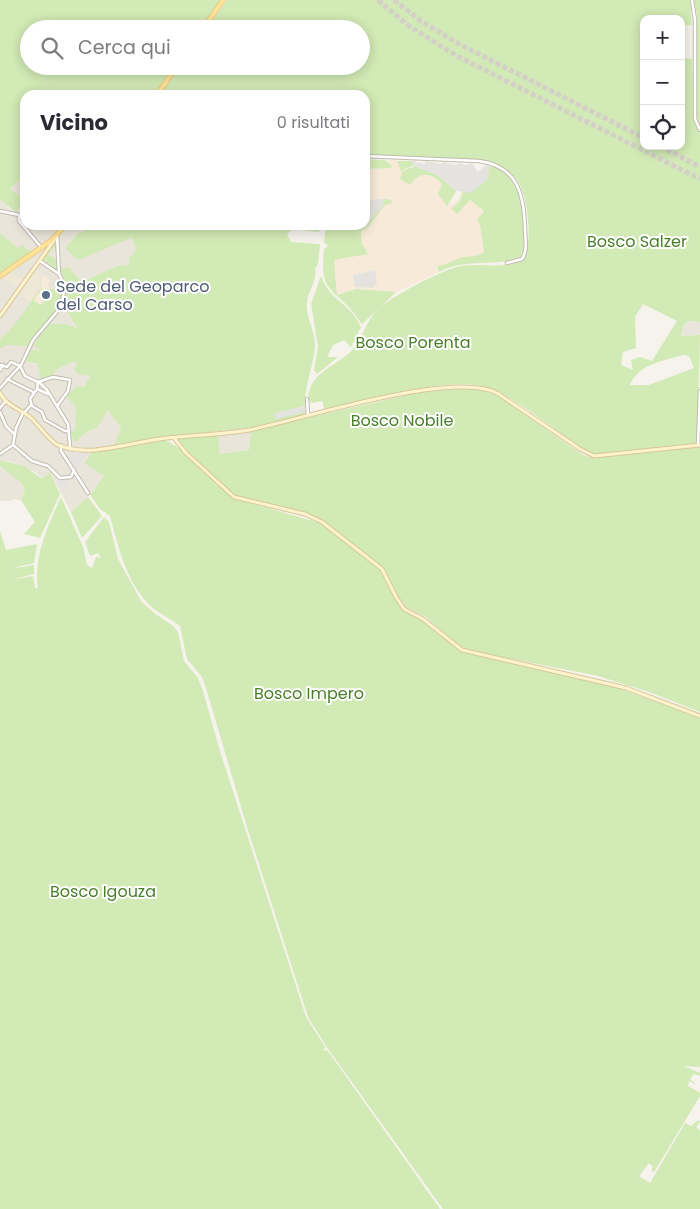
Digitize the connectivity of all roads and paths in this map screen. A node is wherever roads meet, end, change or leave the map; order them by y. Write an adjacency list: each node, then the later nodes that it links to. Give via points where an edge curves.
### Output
1 (223, 0): 3 (main road)
2 (692, 0): 6 (street, via 696,119)
3 (209, 20)
4 (170, 75): 5 (main road)
5 (160, 90)
6 (700, 130)
7 (370, 156): 15 (street, via 479,161 506,171 524,200 526,250 522,259)
8 (0, 211): 9 (street, via 19,215)
9 (20, 223)
10 (26, 230): 13 (street)
11 (61, 230): 12 (main road)
12 (57, 235): 13 (main road); 14 (main road); 16 (street)
13 (41, 247): 17 (main road)
14 (40, 261): 16 (street); 18 (main road)
15 (507, 263)
16 (60, 274): 20 (street, via 65,286 61,307 33,340)
17 (0, 276)
18 (0, 316)
19 (2, 365): 21 (street); 22 (street)
20 (20, 366): 21 (street, via 11,362); 23 (street); 25 (street, via 25,376)
21 (7, 367): 23 (street)
22 (0, 370)
23 (10, 375): 24 (street)
24 (7, 379): 26 (street); 29 (street)
25 (38, 382): 27 (street); 31 (street); 35 (street, via 53,377 70,380 69,389)
26 (0, 388)
27 (37, 389): 29 (street); 31 (street)
28 (700, 390): 43 (street)
29 (33, 392): 34 (street)
30 (0, 393): 33 (main road)
31 (48, 394): 35 (street)
32 (307, 399): 38 (street)
33 (5, 402): 36 (street); 37 (main road)
34 (31, 405): 37 (street); 39 (street, via 42,412 50,424)
35 (57, 406): 39 (street)
36 (0, 410): 40 (street, via 6,426)
37 (23, 413): 40 (street); 44 (main road)
38 (308, 416): 41 (main road, via 243,431); 43 (main road, via 421,390 478,387 497,393 594,456)
39 (68, 430): 45 (street)
40 (14, 434): 42 (street)
41 (173, 438): 45 (main road, via 103,450); 49 (main road, via 234,497 304,514 322,522 382,569 404,608 462,650 626,688)
42 (13, 445): 46 (street); 47 (street, via 30,460 48,466 63,479 71,477)
43 (699, 445)
44 (61, 446): 45 (main road); 47 (street)
45 (70, 447)
46 (0, 454)
47 (74, 470): 48 (street)
48 (88, 493)
49 (700, 716)

